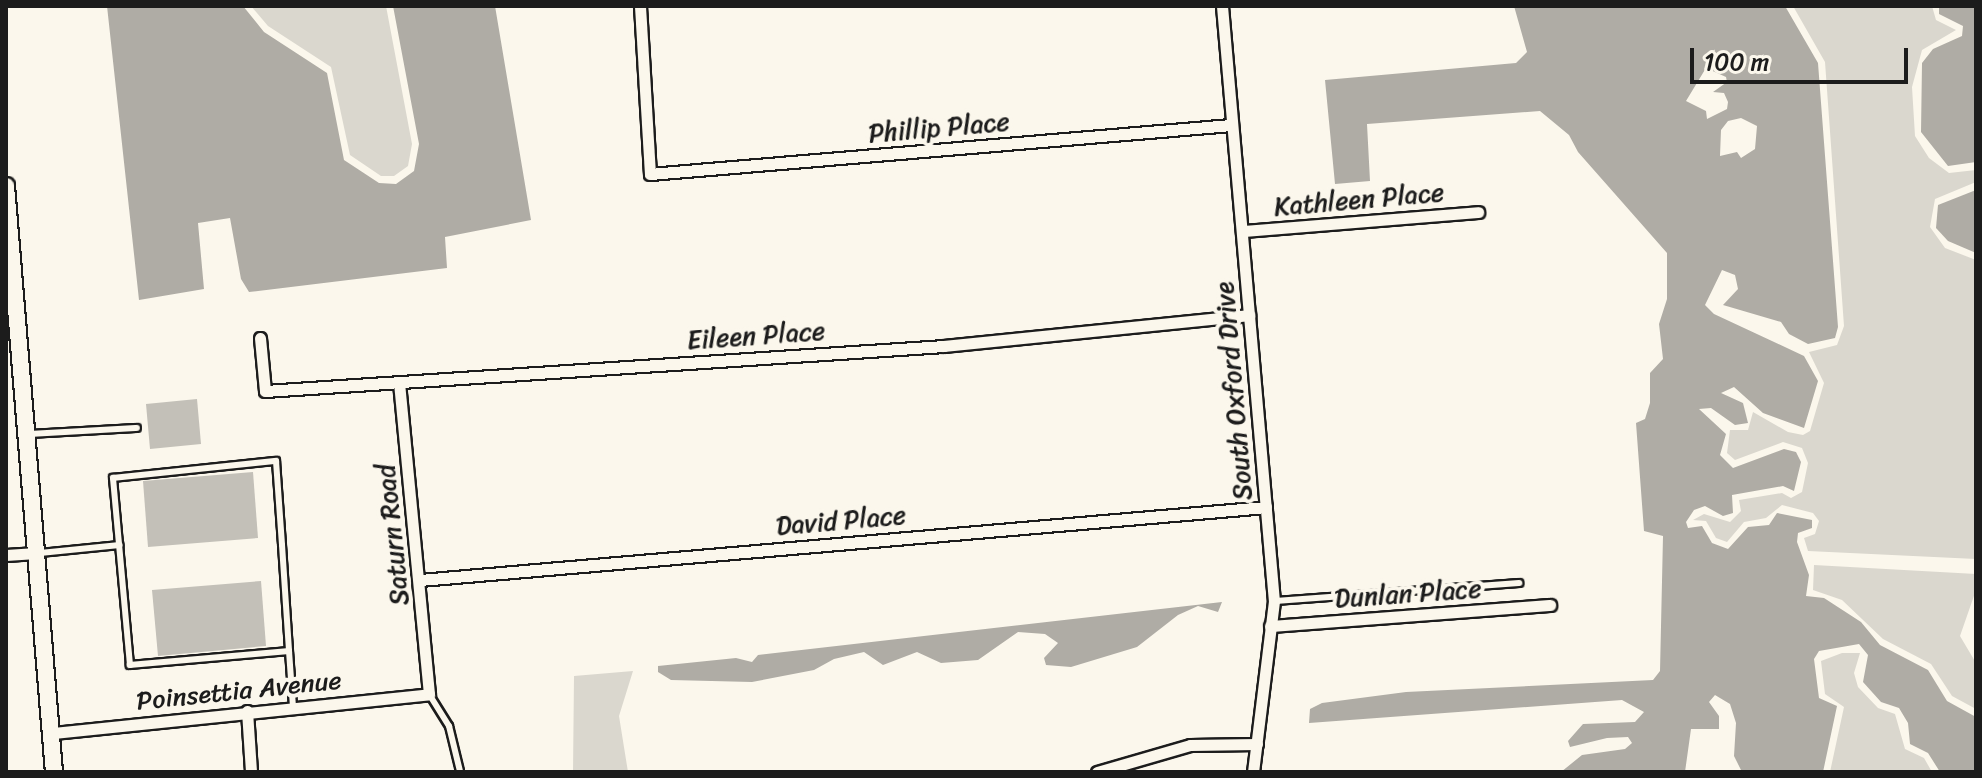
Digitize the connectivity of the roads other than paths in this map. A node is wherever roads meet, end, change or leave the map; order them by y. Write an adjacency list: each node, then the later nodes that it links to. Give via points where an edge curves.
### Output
1 (1222, 6): 3 (street, South Oxford Drive)
2 (641, 7): 3 (street, Phillip Place, via 650,174)
3 (1231, 125): 6 (street, South Oxford Drive)
4 (6, 186): 8 (main road)
5 (1478, 212): 6 (street, Kathleen Place)
6 (1243, 231): 7 (street, South Oxford Drive)
7 (1249, 315): 10 (street, Eileen Place, via 944,346); 13 (street, South Oxford Drive)
8 (12, 327): 12 (main road)
9 (260, 338): 10 (street, Eileen Place, via 265,391)
10 (399, 384): 17 (street, Saturn Road)
11 (137, 428): 12 (lane)
12 (26, 434): 15 (main road)
13 (1266, 507): 17 (street, David Place); 19 (street, South Oxford Drive)
14 (120, 545): 15 (lane); 22 (lane, via 130,665); 22 (lane, via 113,478 276,461)
15 (36, 553): 16 (street); 26 (main road)
16 (6, 555)
17 (420, 580): 23 (street, Saturn Road)
18 (1519, 583): 19 (lane)
19 (1274, 601): 21 (street, South Oxford Drive)
20 (1550, 605): 21 (street, Dunlan Place)
21 (1270, 626): 27 (street, South Oxford Drive)
22 (289, 651): 24 (lane)
23 (429, 688): 24 (street, Poinsettia Avenue); 28 (lane, via 449,726)
24 (293, 707): 25 (street, Poinsettia Avenue)
25 (247, 711): 26 (street, Poinsettia Avenue); 30 (street)
26 (54, 733): 29 (main road)
27 (1257, 744): 31 (street, via 1190,745); 32 (street, South Oxford Drive)
28 (460, 771)
29 (54, 772)
30 (251, 772)
31 (1097, 772)
32 (1253, 772)

